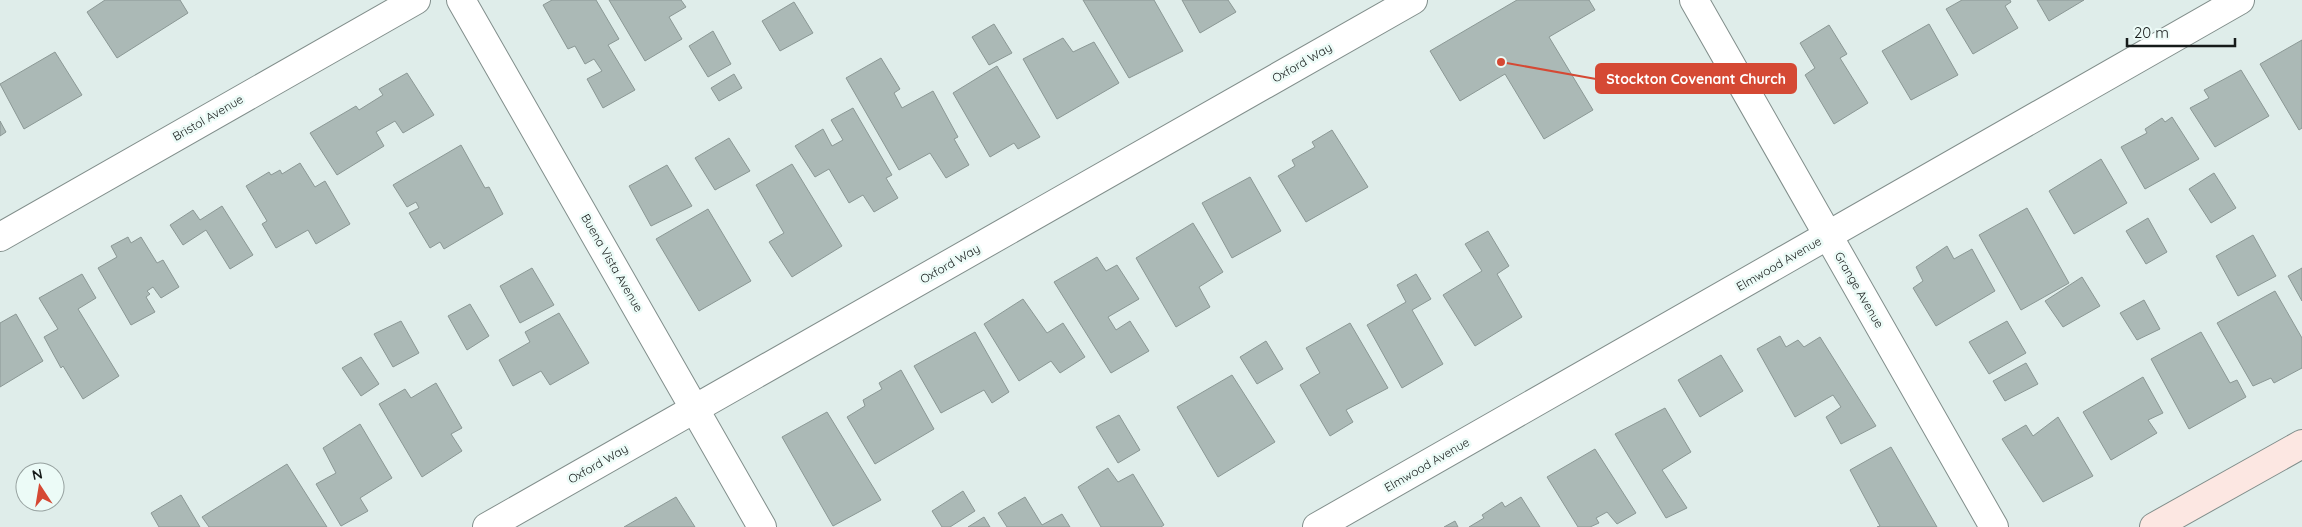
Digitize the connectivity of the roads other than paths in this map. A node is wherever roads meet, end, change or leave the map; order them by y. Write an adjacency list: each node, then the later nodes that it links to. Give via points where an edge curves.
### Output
1 (416, 0): 7 (street, Bristol Avenue)
2 (461, 0): 8 (street, Buena Vista Avenue)
3 (1413, 0): 8 (street, Oxford Way)
4 (1694, 0): 6 (street, Grange Avenue)
5 (2240, 0): 6 (street, Elmwood Avenue)
6 (1828, 236): 12 (street, Elmwood Avenue); 13 (street, Grange Avenue)
7 (0, 237)
8 (695, 409): 10 (street, Oxford Way); 11 (street, Buena Vista Avenue)
9 (2302, 444): 14 (street)
10 (487, 527)
11 (762, 527)
12 (1318, 527)
13 (1994, 527)
14 (2154, 527)

